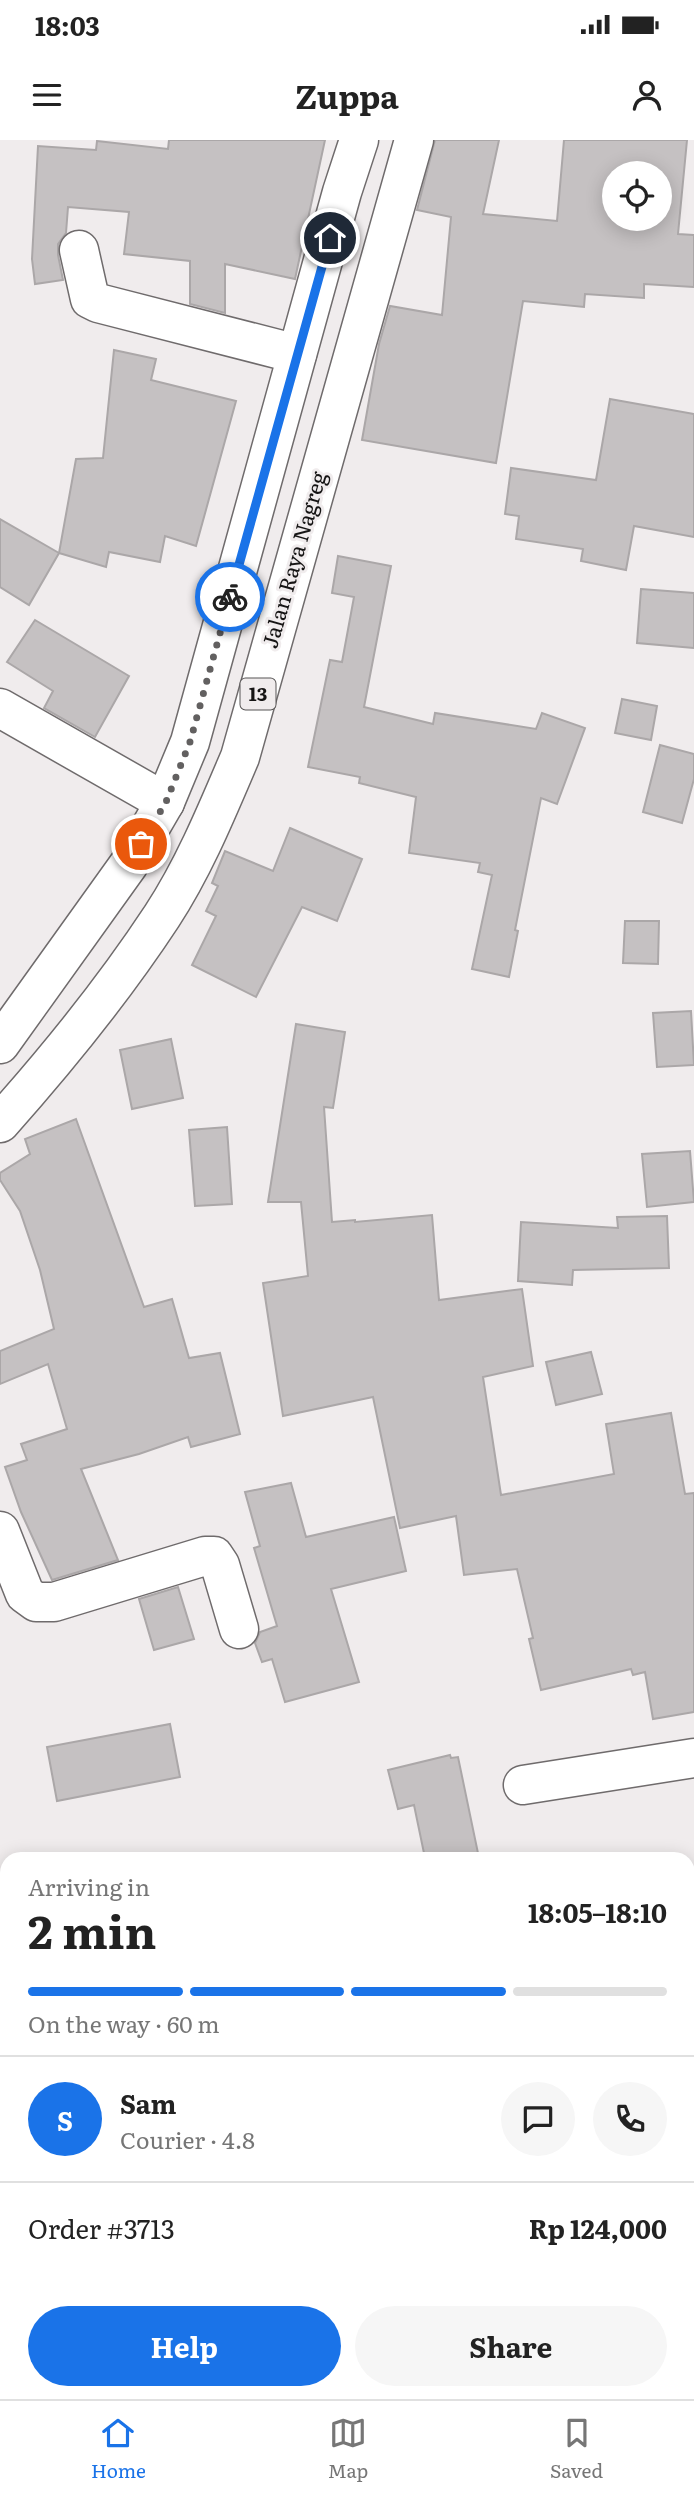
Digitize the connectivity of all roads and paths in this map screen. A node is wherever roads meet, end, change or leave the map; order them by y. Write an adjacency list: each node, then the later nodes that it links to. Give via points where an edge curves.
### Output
1 (359, 140): 4 (main road)
2 (414, 140): 8 (main road, Jalan Raya Nagreg / 13, via 240,757 209,831 163,915 50,1067)
3 (79, 250): 4 (main road, via 90,299)
4 (297, 354): 6 (main road, via 190,742)
5 (0, 708): 6 (main road)
6 (166, 802): 7 (main road, via 128,864)
7 (0, 1044)
8 (0, 1124)
9 (0, 1531): 10 (main road, via 24,1594 36,1602 54,1602 214,1556)
10 (239, 1629)
11 (694, 1758): 12 (main road)
12 (523, 1784)

